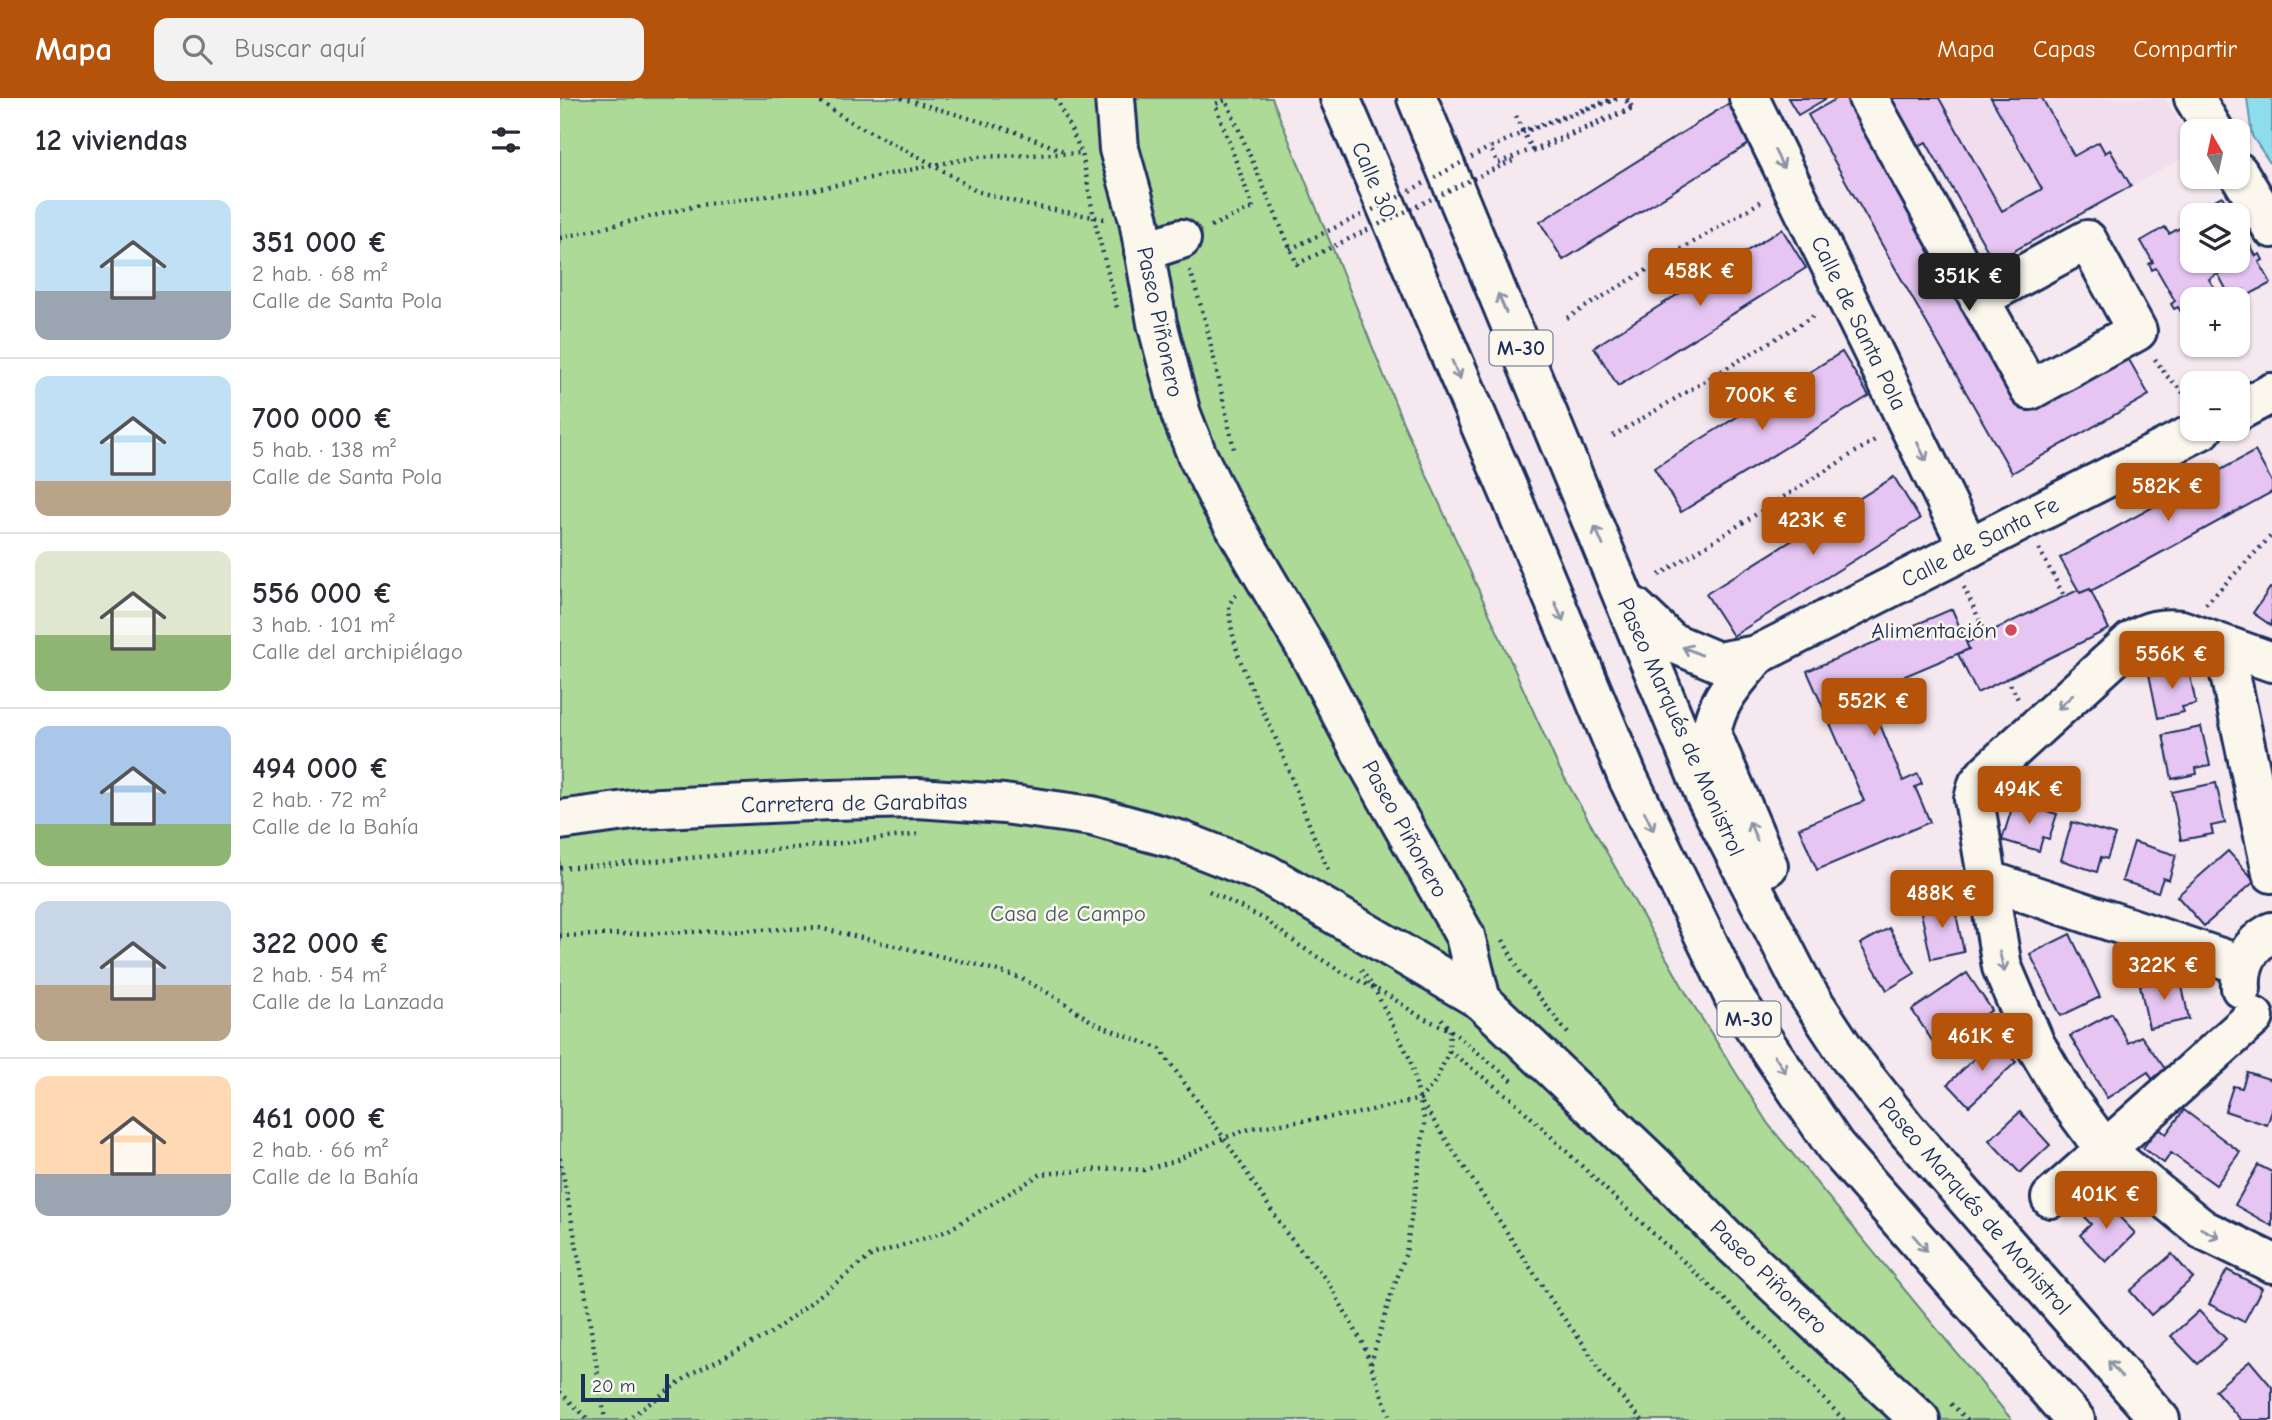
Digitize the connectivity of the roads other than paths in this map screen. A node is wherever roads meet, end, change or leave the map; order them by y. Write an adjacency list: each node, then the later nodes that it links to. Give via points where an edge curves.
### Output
1 (1115, 98): 12 (main road, Paseo Piñonero, via 1119,149)
2 (1321, 98): 13 (main road)
3 (1340, 98): 13 (main road, Calle 30 / M-30)
4 (1417, 98): 19 (main road, Paseo Marqués de Monistrol / M-30, one-way to 4)
5 (1749, 98): 18 (main road, Calle de Santa Pola, one-way to 18, via 1907,419)
6 (1868, 98): 14 (main road)
7 (2194, 98): 8 (main road)
8 (2207, 119)
9 (2248, 189): 10 (main road)
10 (2272, 228)
11 (1181, 239): 12 (main road)
12 (1144, 251): 29 (main road, Paseo Piñonero, via 1166,363 1197,455 1465,936)
13 (1409, 262): 35 (main road, M-30, one-way to 35, via 1628,778 1734,997 1835,1146)
14 (1979, 299)
15 (2272, 393): 16 (main road)
16 (2250, 405)
17 (2180, 441): 18 (main road, Calle de Santa Fe)
18 (1960, 553): 21 (main road, Calle de Santa Fe)
19 (1625, 599): 21 (main road, one-way to 19, via 1718,662 1671,642); 28 (main road, Paseo Marqués de Monistrol / M-30, via 1705,795)
20 (2224, 646): 22 (main road); 24 (main road); 25 (main road, one-way to 25, via 2181,629 2148,631 1978,784 1973,799)
21 (1757, 656): 28 (main road, one-way to 21, via 1787,912 1711,733 1721,700)
22 (2272, 662)
23 (560, 820): 29 (main road, Carretera de Garabitas, via 640,809 917,798 1092,816 1179,840 1266,874)
24 (2272, 873)
25 (1987, 880): 27 (main road); 31 (main road, one-way to 31, via 2002,967 2035,1044)
26 (2272, 932): 27 (main road, via 2258,941)
27 (2242, 965): 30 (main road, via 2241,993 2246,1006)
28 (1804, 988): 36 (main road, Paseo Marqués de Monistrol / M-30, one-way to 28, via 1906,1129 1850,1058)
29 (1481, 1000): 34 (main road, Paseo Piñonero, via 1726,1237)
30 (2263, 1023): 31 (main road)
31 (2105, 1150): 32 (main road); 33 (main road, one-way to 33, via 2202,1229)
32 (2051, 1198)
33 (2272, 1263)
34 (1934, 1410)
35 (2074, 1420)
36 (2160, 1420)

